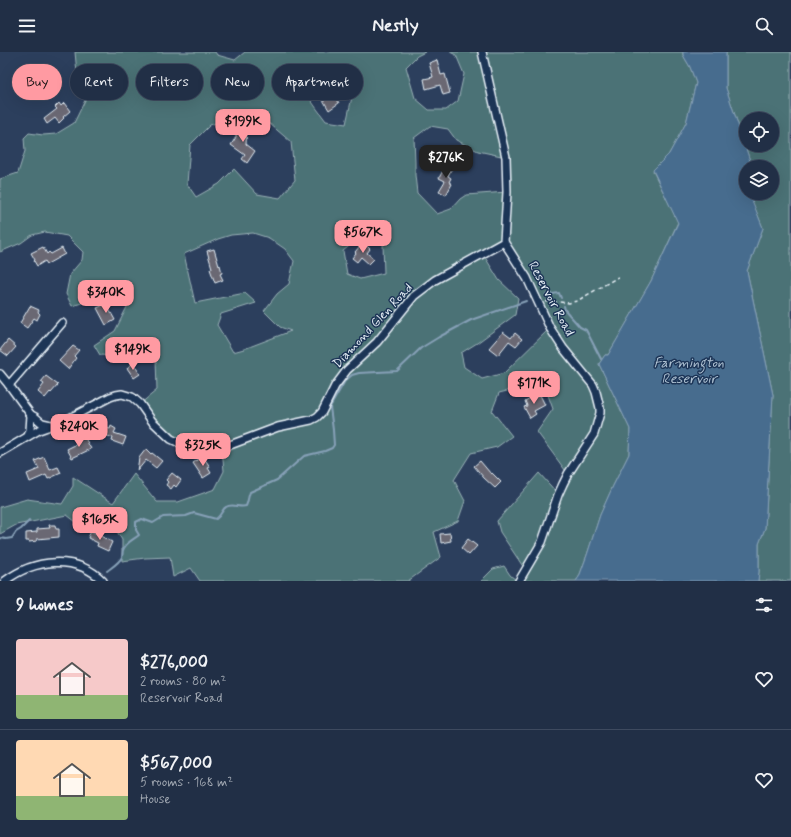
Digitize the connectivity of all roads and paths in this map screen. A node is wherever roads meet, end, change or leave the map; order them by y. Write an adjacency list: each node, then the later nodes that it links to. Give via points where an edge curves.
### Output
1 (482, 52): 2 (street, via 506,157)
2 (504, 242): 4 (street, Reservoir Road, via 527,278); 9 (street, Diamond Glen Road, via 435,280 414,296 376,342 347,370 335,386 322,412 312,420 278,427 222,448 203,450 188,447 171,439 152,421 136,400 122,394)
3 (618, 277): 4 (path, via 576,301 550,301)
4 (539, 304): 14 (street, Reservoir Road, via 556,338 593,385 600,413 594,434 568,474 558,495 542,542)
5 (62, 322): 7 (street)
6 (0, 374): 7 (street)
7 (9, 385): 8 (street)
8 (31, 415): 9 (street, via 42,423); 10 (street)
9 (51, 425): 10 (street)
10 (28, 436): 11 (street)
11 (0, 454)
12 (5, 581): 13 (street, via 23,570 51,562 82,566)
13 (104, 581)
14 (519, 581)

